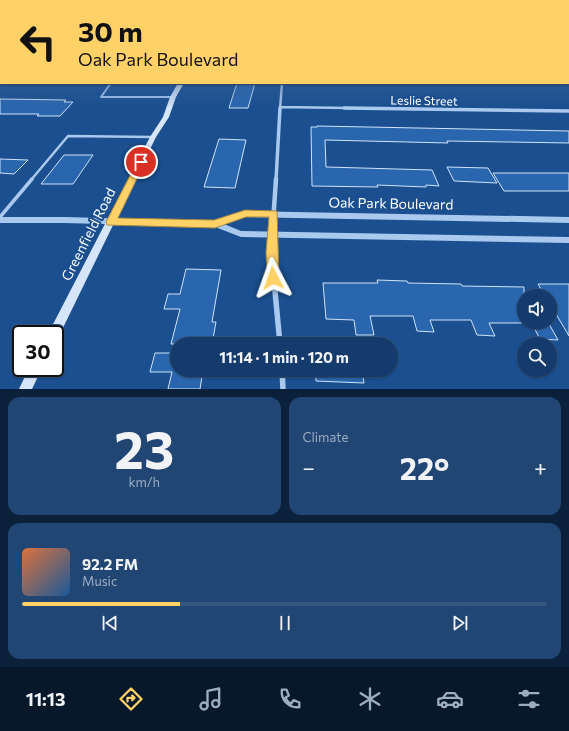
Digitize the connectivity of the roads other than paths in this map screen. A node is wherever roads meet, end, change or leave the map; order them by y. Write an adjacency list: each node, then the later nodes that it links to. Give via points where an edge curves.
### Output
1 (110, 84): 4 (lane, via 100,97)
2 (180, 84): 4 (main road, Greenfield Road)
3 (282, 84): 5 (street)
4 (173, 97): 7 (main road, Greenfield Road, via 166,117)
5 (280, 107): 6 (street, Leslie Street); 8 (street)
6 (569, 112)
7 (153, 137): 9 (lane, via 68,136); 11 (main road, Greenfield Road)
8 (274, 214): 10 (street, Oak Park Boulevard); 12 (street, Oak Park Boulevard, via 245,214); 13 (street)
9 (0, 218): 11 (street, Oak Park Boulevard)
10 (569, 220)
11 (111, 222): 12 (street, Oak Park Boulevard); 15 (main road, Greenfield Road)
12 (215, 224): 13 (street, Oak Park Boulevard, via 241,234)
13 (273, 234): 14 (street, Oak Park Boulevard); 16 (street, via 271,252)
14 (569, 240)
15 (59, 325)
16 (279, 337)
17 (31, 377): 19 (main road)
18 (282, 377): 20 (street)
19 (25, 389)
20 (283, 389)

